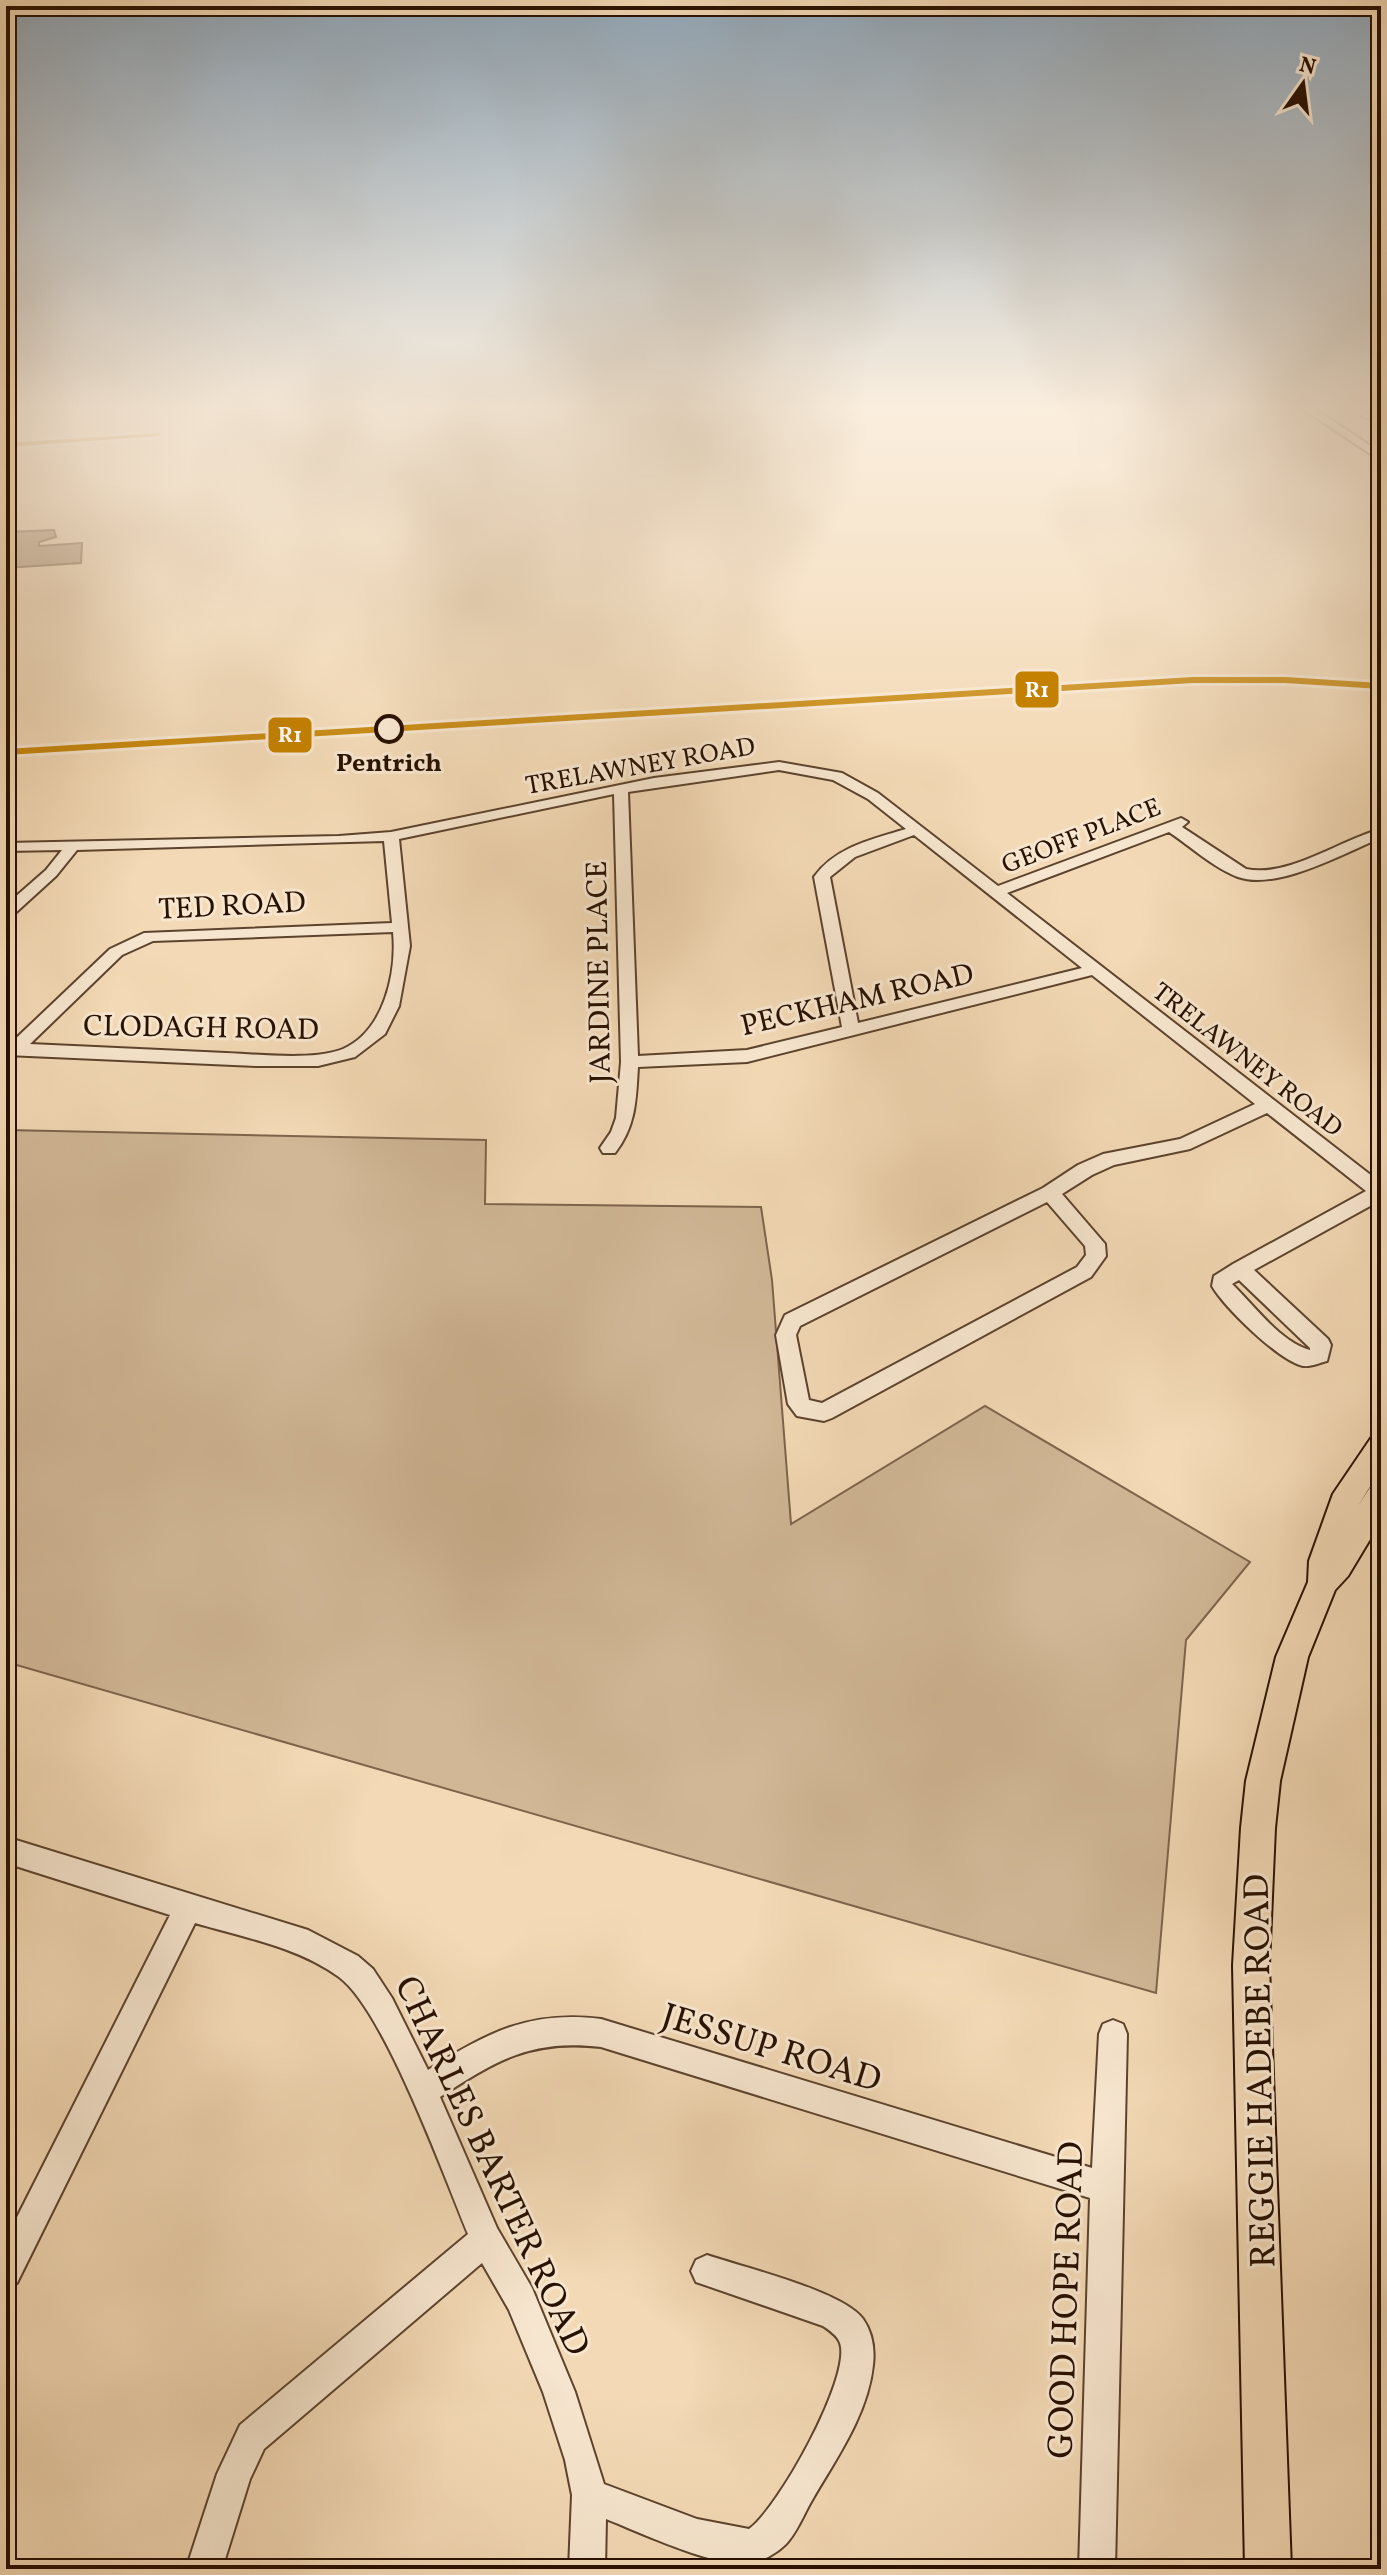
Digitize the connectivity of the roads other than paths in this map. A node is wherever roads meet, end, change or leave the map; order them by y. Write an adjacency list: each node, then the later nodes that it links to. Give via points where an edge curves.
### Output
1 (621, 790): 2 (street, TRELAWNEY ROAD, via 721,772 795,767 853,783); 4 (street, TRELAWNEY ROAD); 13 (street, JARDINE PLACE)
2 (916, 830): 7 (street, TRELAWNEY ROAD); 11 (street, via 841,858 822,877)
3 (1381, 833): 7 (street, GEOFF PLACE, via 1284,872 1256,876 1241,873 1177,824)
4 (391, 836): 6 (street, TRELAWNEY ROAD); 9 (street, CLODAGH ROAD)
5 (6, 847): 6 (street, TRELAWNEY ROAD)
6 (72, 847): 8 (street)
7 (997, 892): 10 (street, TRELAWNEY ROAD)
8 (6, 913)
9 (399, 927): 12 (street, TED ROAD, via 150,936 116,952); 12 (street, CLODAGH ROAD, via 402,946 388,1018 370,1039 336,1057 256,1060)
10 (1094, 970): 11 (street, PECKHAM ROAD); 14 (street, TRELAWNEY ROAD)
11 (851, 1031): 13 (street, PECKHAM ROAD, via 747,1056)
12 (10, 1050)
13 (630, 1062): 15 (street, JARDINE PLACE, via 625,1118)
14 (1268, 1105): 16 (street, TRELAWNEY ROAD); 17 (street, via 1193,1142 1110,1159)
15 (609, 1148)
16 (1381, 1192): 18 (street)
17 (1050, 1193): 17 (street, via 792,1321 786,1335 799,1404 824,1412 1084,1272 1096,1256 1095,1244)
18 (1240, 1269): 18 (street, via 1321,1345 1320,1355 1300,1356 1222,1286 1221,1281)
19 (1381, 1446): 21 (main road, REGGIE HADEBE ROAD, via 1348,1494 1324,1561)
20 (1381, 1495): 21 (main road, REGGIE HADEBE ROAD)
21 (1323, 1582): 34 (main road, REGGIE HADEBE ROAD, via 1292,1657 1273,1733 1263,1781 1255,1879 1251,1965)
22 (6, 1850): 23 (street, CHARLES BARTER ROAD)
23 (188, 1908): 25 (street, CHARLES BARTER ROAD, via 308,1944 348,1966 382,2008); 29 (street)
24 (1113, 2034): 26 (street, GOOD HOPE ROAD)
25 (423, 2091): 26 (street, JESSUP ROAD, via 483,2052 530,2032 569,2027); 27 (street, CHARLES BARTER ROAD)
26 (1106, 2188): 33 (street, GOOD HOPE ROAD)
27 (486, 2239): 30 (street, CHARLES BARTER ROAD, via 521,2299 559,2392); 31 (street, via 252,2437 234,2474)
28 (707, 2271): 30 (street, via 832,2313 855,2334 858,2356 850,2393 833,2427 776,2530 752,2546 723,2544)
29 (6, 2272)
30 (589, 2495): 32 (street, CHARLES BARTER ROAD)
31 (204, 2569)
32 (587, 2569)
33 (1097, 2569)
34 (1268, 2569)

